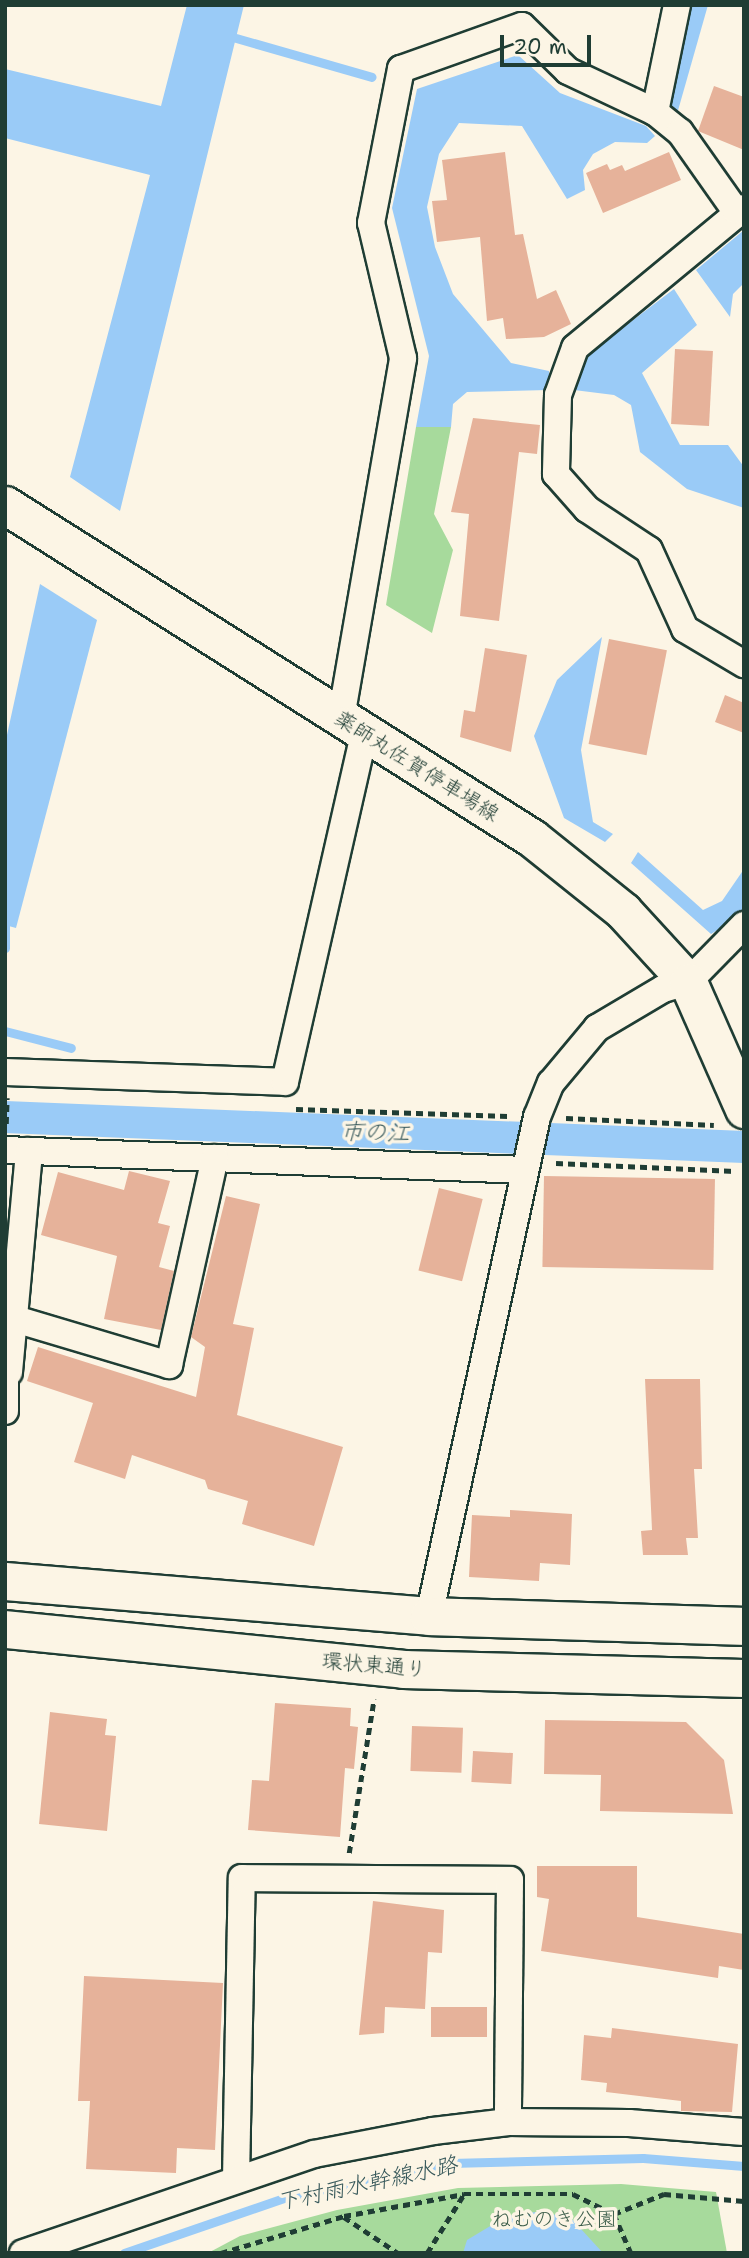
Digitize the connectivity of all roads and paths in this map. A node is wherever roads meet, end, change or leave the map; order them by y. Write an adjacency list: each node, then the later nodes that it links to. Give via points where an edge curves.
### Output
1 (677, 5): 3 (street)
2 (520, 16): 3 (street, via 568,71); 7 (street, via 401,69 371,223 403,358)
3 (655, 112): 4 (street, via 680,132)
4 (739, 209): 6 (street, via 575,348 560,383 556,474 570,495 649,550 685,629)
5 (5, 505): 7 (main road, 薬師丸佐賀停車場線)
6 (744, 664)
7 (353, 726): 9 (main road, 薬師丸佐賀停車場線, via 532,838 623,912); 10 (street, via 285,1082)
8 (744, 925): 9 (street)
9 (688, 982): 11 (street, via 663,989 597,1028 551,1083); 12 (main road, 薬師丸佐賀停車場線)
10 (6, 1084): 13 (path)
11 (537, 1117): 12 (path); 16 (street)
12 (735, 1117)
13 (6, 1133)
14 (17, 1150): 15 (street); 18 (street)
15 (215, 1158): 16 (street); 18 (street, via 169,1365)
16 (526, 1166): 17 (path); 22 (street)
17 (735, 1171)
18 (15, 1319): 19 (street)
19 (7, 1372): 20 (street)
20 (5, 1411)
21 (5, 1581): 22 (main road)
22 (429, 1616): 23 (main road)
23 (744, 1626)
24 (5, 1629): 25 (main road, 環状東通り, via 403,1669)
25 (744, 1678)
26 (375, 1695): 27 (path)
27 (344, 1879): 28 (street, via 510,1880); 30 (street, via 242,1878)
28 (508, 2122): 29 (street, via 629,2123); 30 (street, via 314,2154)
29 (744, 2133)
30 (236, 2179): 35 (street)
31 (464, 2194): 33 (path, via 573,2194); 34 (path); 38 (path)
32 (744, 2201): 33 (path, via 664,2194)
33 (614, 2214): 39 (path)
34 (344, 2216): 36 (path); 37 (path)
35 (23, 2253)
36 (221, 2253)
37 (398, 2253)
38 (427, 2253)
39 (631, 2253)

